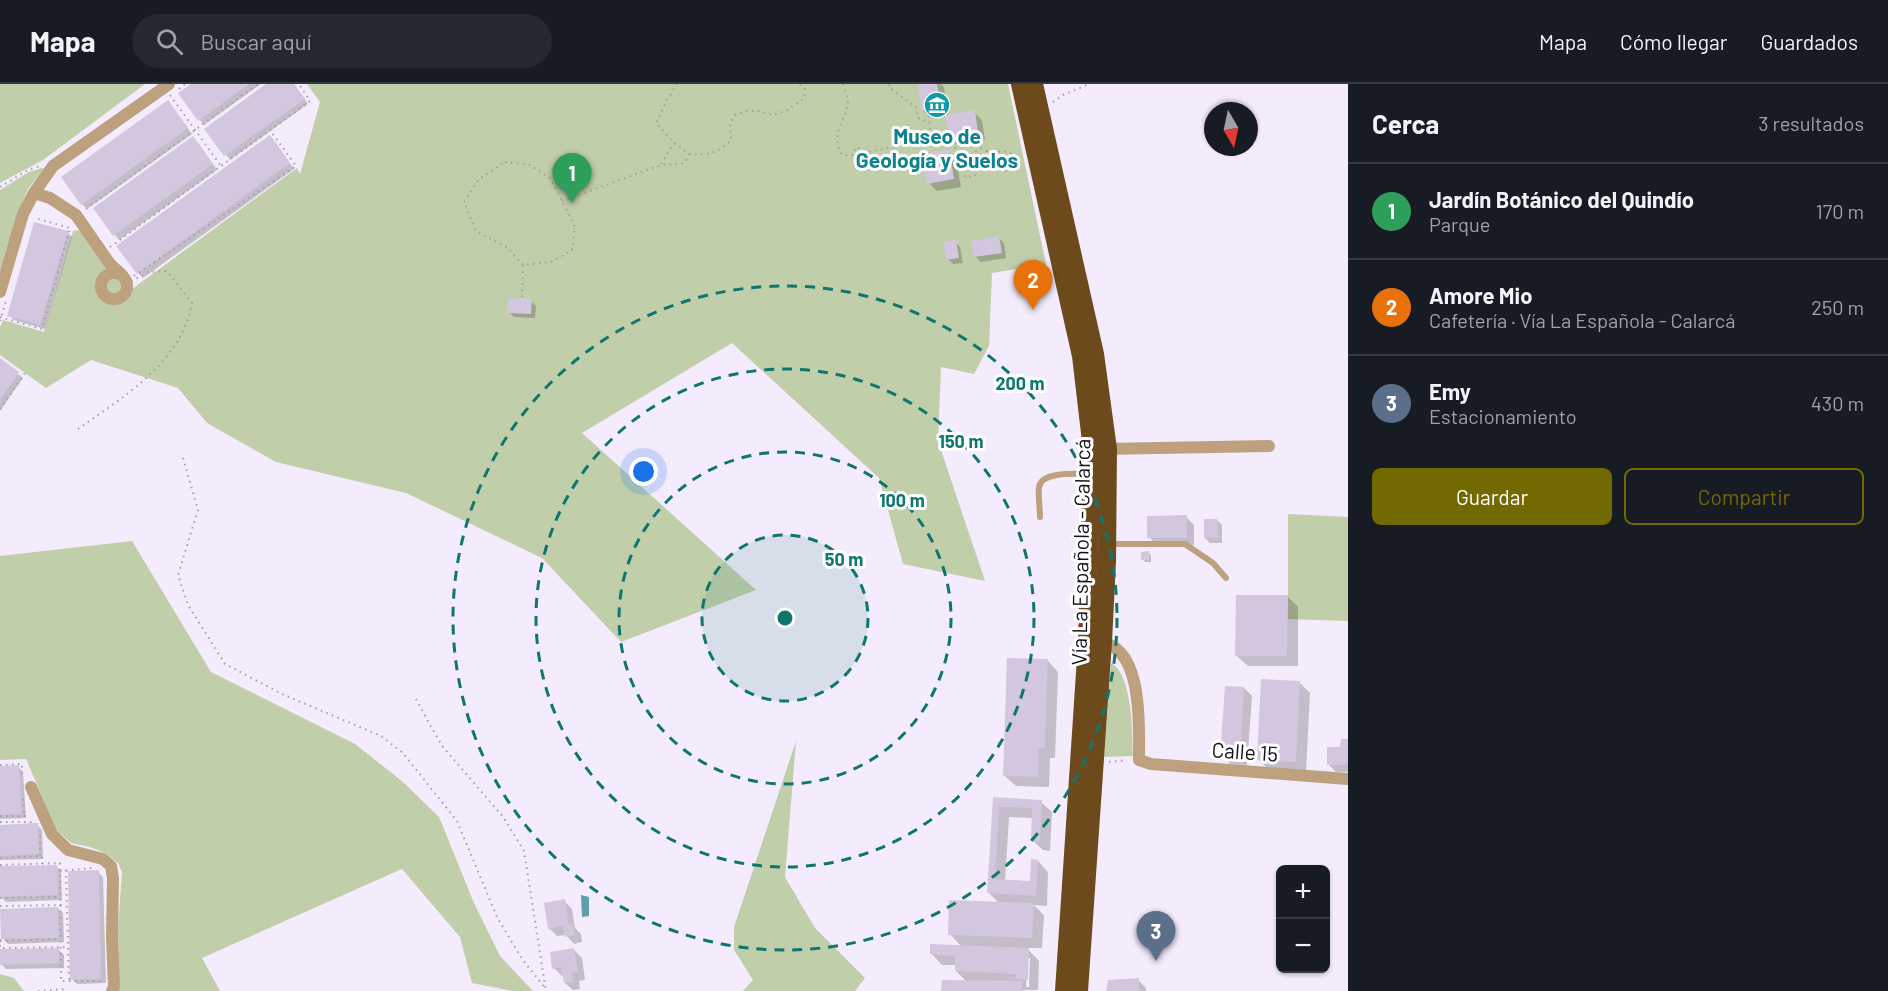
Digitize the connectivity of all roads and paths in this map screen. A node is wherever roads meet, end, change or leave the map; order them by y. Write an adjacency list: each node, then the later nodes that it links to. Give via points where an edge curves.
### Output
1 (258, 84): 14 (path)
2 (299, 84): 15 (path, via 310,101)
3 (677, 84): 17 (path, via 656,123)
4 (799, 84): 21 (path, via 805,89 804,98 786,111 772,115 747,111 735,115 730,124 731,140 720,151)
5 (843, 84): 16 (path, via 848,104 839,126 838,147 842,155 853,155 856,147 867,152 894,147 895,139)
6 (889, 84): 13 (path, via 917,108 918,118)
7 (1020, 84): 39 (highway, Vía La Española - Calarcá)
8 (1034, 84): 11 (highway, Vía La Española - Calarcá)
9 (1089, 84): 11 (path, via 1053,102)
10 (166, 86): 14 (path); 23 (street)
11 (1038, 104): 39 (highway, Vía La Española - Calarcá, via 1095,354)
12 (928, 110): 13 (path)
13 (930, 122): 16 (path)
14 (195, 129): 24 (path); 29 (path)
15 (270, 130): 24 (path); 31 (path, via 296,166)
16 (931, 138): 18 (path)
17 (674, 143): 21 (path); 22 (path)
18 (953, 144): 19 (path); 19 (path, via 965,177 975,176)
19 (976, 144): 20 (path)
20 (986, 152): 20 (path, via 998,170 1009,171 1015,161 1010,152)
21 (689, 154): 22 (path, via 685,163)
22 (661, 165): 27 (path)
23 (53, 166): 25 (path, via 28,170); 26 (street)
24 (221, 166): 31 (path, via 109,247)
25 (0, 187)
26 (34, 193): 28 (street); 29 (street)
27 (562, 201): 30 (path, via 575,227 572,250 551,262); 30 (path, via 551,179 530,165 506,162 478,179 464,202 476,231 508,248)
28 (23, 214): 32 (street); 34 (path, via 70,228 42,329)
29 (76, 215): 31 (street)
30 (523, 266): 33 (path)
31 (119, 272): 37 (path, via 167,271 192,303 188,321 166,357 134,389)
32 (0, 292)
33 (522, 297)
34 (0, 317)
35 (25, 373): 36 (path)
36 (0, 409)
37 (78, 429)
38 (1269, 446): 39 (street)
39 (1100, 449): 41 (highway, Vía La Española - Calarcá)
40 (183, 458): 78 (path, via 198,510 178,575 188,605 225,664 282,694 381,736 403,753 457,821 497,917)
41 (1099, 474): 42 (lane, via 1044,479 1039,486); 43 (highway, Vía La Española - Calarcá); 45 (highway, Vía La Española - Calarcá)
42 (1040, 518)
43 (1107, 544): 44 (lane, via 1185,544 1213,563); 45 (highway, Vía La Española - Calarcá)
44 (1226, 578)
45 (1095, 642): 47 (street, via 1114,646 1132,677 1138,704); 48 (highway, Vía La Española - Calarcá); 80 (highway, Vía La Española - Calarcá)
46 (416, 699): 78 (path, via 443,747 504,818 524,851)
47 (1139, 760): 48 (path); 51 (street, Calle 15)
48 (1094, 762): 81 (highway, Vía La Española - Calarcá)
49 (22, 764): 50 (path)
50 (0, 765)
51 (1348, 779)
52 (31, 787): 76 (street, via 52,834 68,850 103,859 111,866 114,987)
53 (0, 816): 54 (path)
54 (36, 816)
55 (0, 822): 56 (path)
56 (37, 822)
57 (40, 833): 58 (path)
58 (40, 856): 59 (path); 60 (path)
59 (0, 858)
60 (42, 864): 61 (path); 64 (path, via 60,863)
61 (0, 865)
62 (101, 868): 63 (path)
63 (66, 869): 64 (path); 68 (path)
64 (60, 871): 65 (path)
65 (60, 897): 66 (path); 67 (path)
66 (0, 898)
67 (60, 905): 68 (path); 69 (path); 70 (path)
68 (67, 905): 73 (path)
69 (0, 906)
70 (61, 939): 71 (path); 72 (path)
71 (0, 940): 72 (path, via 0,948)
72 (61, 947): 73 (path); 74 (path)
73 (68, 947): 75 (path)
74 (64, 981): 75 (path); 77 (path)
75 (69, 981): 76 (path)
76 (108, 986)
77 (66, 990): 79 (path)
78 (546, 990)
79 (38, 991)
80 (1064, 991)
81 (1079, 991)

